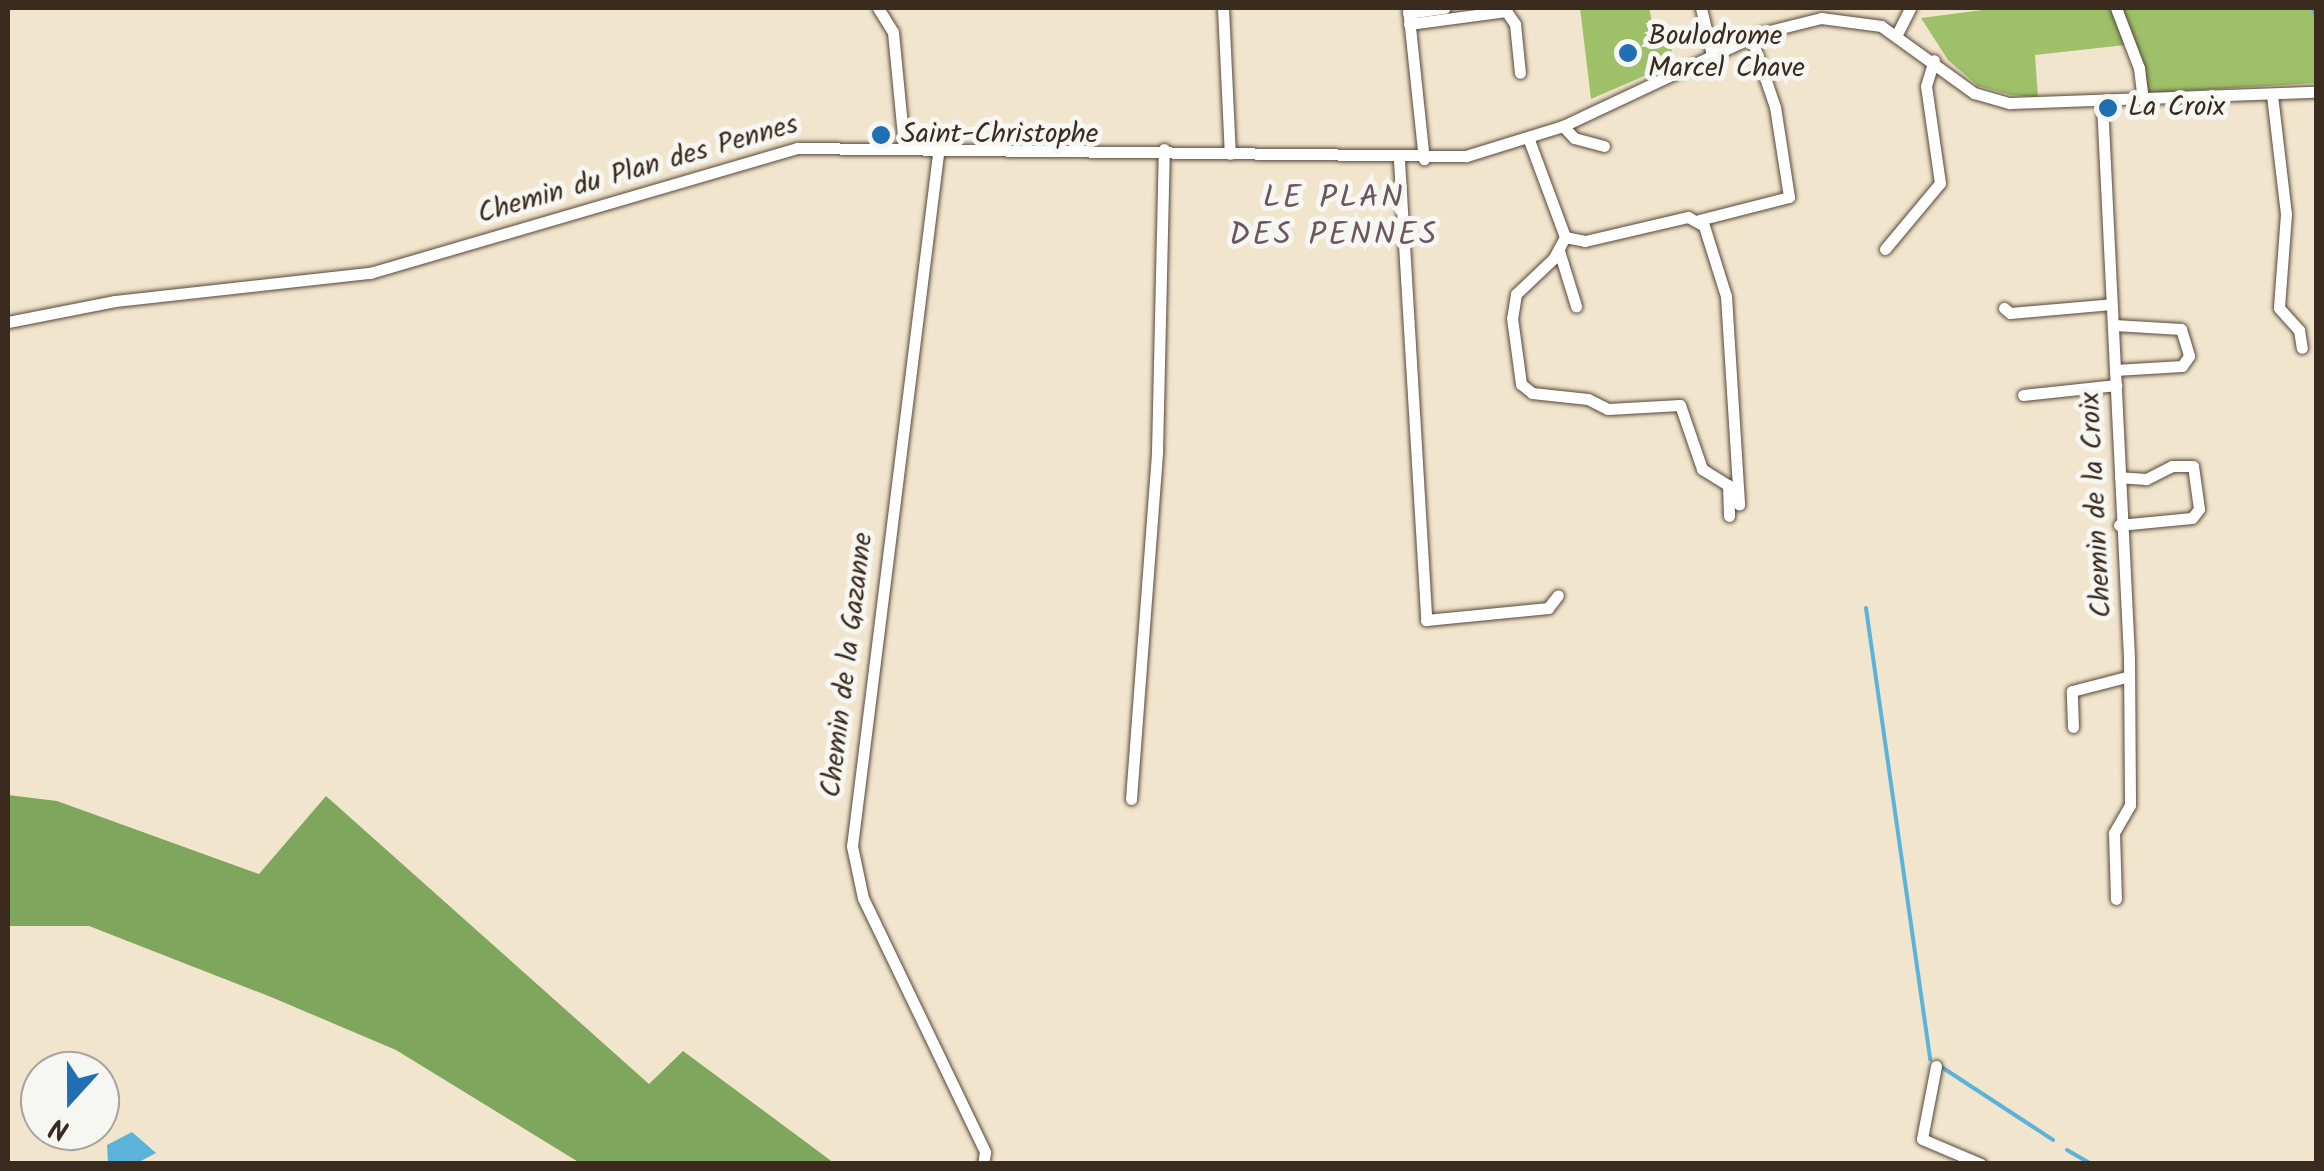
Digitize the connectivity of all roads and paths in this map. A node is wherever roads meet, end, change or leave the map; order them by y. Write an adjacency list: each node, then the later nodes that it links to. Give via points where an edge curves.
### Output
1 (878, 8): 19 (street, via 893,32)
2 (1223, 8): 23 (street)
3 (1445, 8): 7 (street)
4 (1701, 8): 10 (street)
5 (1910, 8): 8 (street)
6 (2116, 8): 15 (street, via 2140,68)
7 (1408, 15): 12 (street, via 1506,11 1516,24); 24 (street)
8 (1897, 34): 9 (street, Chemin du Plan des Pennes, via 1832,17); 11 (street, Chemin du Plan des Pennes)
9 (1751, 37): 10 (street, Chemin du Plan des Pennes); 26 (street, via 1775,107 1789,197)
10 (1712, 54): 17 (street, Chemin du Plan des Pennes)
11 (1934, 60): 16 (street, Chemin du Plan des Pennes, via 1974,93 1998,101); 28 (street, via 1926,86 1940,183)
12 (1520, 74)
13 (2316, 92): 14 (street, Chemin du Plan des Pennes)
14 (2272, 94): 15 (street, Chemin du Plan des Pennes); 35 (street, via 2286,214 2279,308 2300,330)
15 (2143, 100): 16 (street, Chemin du Plan des Pennes)
16 (2102, 102): 30 (street, Chemin de la Croix)
17 (1562, 126): 18 (street, Chemin du Plan des Pennes); 21 (street, via 1574,138)
18 (1529, 140): 24 (street, Chemin du Plan des Pennes); 27 (street)
19 (904, 146): 20 (street, Chemin du Plan des Pennes); 33 (street, Chemin du Plan des Pennes, via 772,152 370,273 115,301)
20 (939, 146): 22 (street, Chemin du Plan des Pennes); 49 (street, Chemin de la Gazanne, via 852,846 863,898 985,1152)
21 (1604, 146)
22 (1164, 150): 23 (street, Chemin du Plan des Pennes); 46 (street, via 1157,452)
23 (1230, 154): 25 (street, Chemin du Plan des Pennes)
24 (1424, 159): 25 (street, Chemin du Plan des Pennes)
25 (1398, 160): 43 (street, via 1426,620 1548,608)
26 (1699, 220): 27 (street); 40 (street, via 1726,296)
27 (1565, 238): 29 (street)
28 (1885, 248)
29 (1559, 251): 31 (street); 41 (street, via 1516,294 1512,318 1521,384 1532,393 1588,399 1608,409 1680,405 1702,469 1728,485)
30 (2112, 304): 32 (street, via 2010,314); 34 (street, Chemin de la Croix)
31 (1576, 306)
32 (2004, 308)
33 (8, 322)
34 (2114, 325): 36 (street, Chemin de la Croix); 36 (street, via 2181,329 2189,356 2182,366)
35 (2302, 348)
36 (2115, 370): 37 (street, Chemin de la Croix)
37 (2116, 385): 38 (street); 39 (street, Chemin de la Croix)
38 (2022, 395)
39 (2120, 477): 42 (street, Chemin de la Croix); 42 (street, via 2146,479 2172,466 2193,466 2199,508 2192,518)
40 (1739, 504)
41 (1730, 516)
42 (2119, 525): 44 (street, Chemin de la Croix)
43 (1558, 595)
44 (2126, 677): 45 (street, via 2072,690); 47 (street, Chemin de la Croix, via 2130,805 2114,833)
45 (2073, 727)
46 (1131, 798)
47 (2116, 899)
48 (1936, 1066): 50 (street, via 1922,1138)
49 (982, 1164)
50 (1980, 1164)

